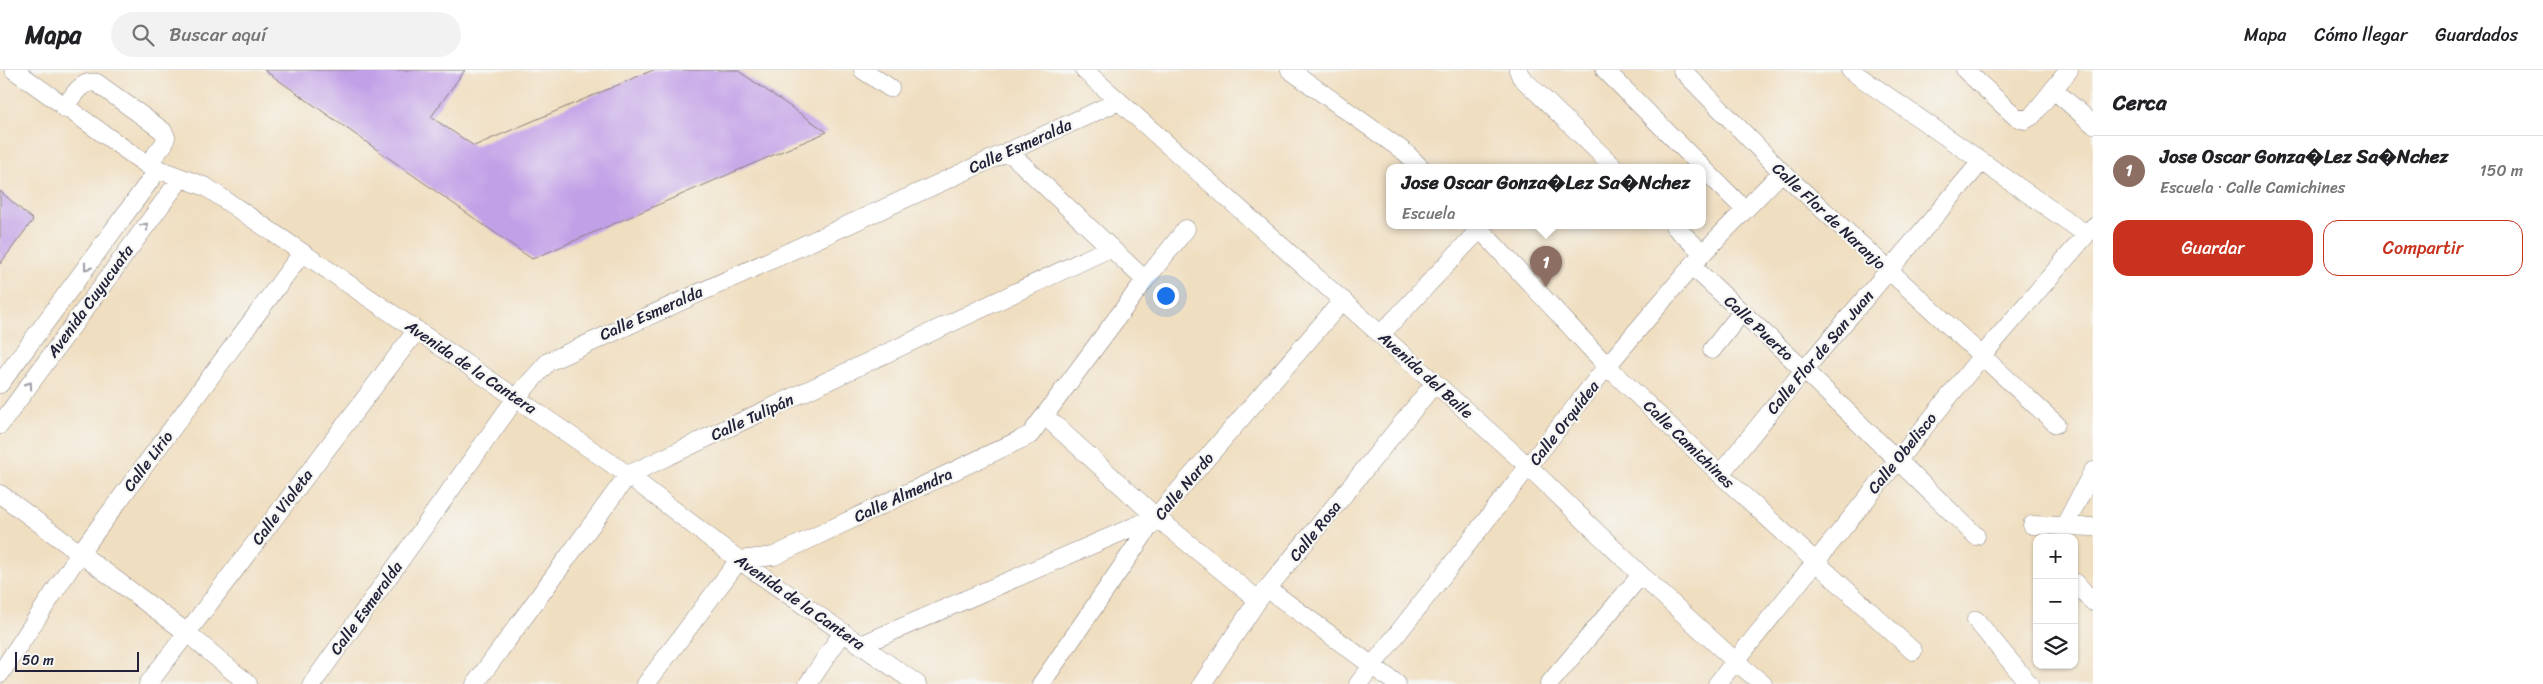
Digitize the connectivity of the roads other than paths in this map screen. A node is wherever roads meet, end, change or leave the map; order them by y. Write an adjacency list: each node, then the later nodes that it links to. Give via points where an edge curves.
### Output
1 (14, 70): 14 (street, Avenida de la Cantera)
2 (863, 70): 11 (street)
3 (1084, 70): 13 (street, Avenida del Baile)
4 (1290, 70): 18 (street)
5 (1518, 70): 19 (street, via 1521,77)
6 (1605, 70): 20 (street)
7 (1682, 70): 23 (street, Calle Flor de Naranjo)
8 (1850, 70): 17 (street)
9 (1965, 70): 12 (street, via 2016,117 2026,120)
10 (2069, 70): 12 (street)
11 (890, 88)
12 (2054, 90): 15 (street)
13 (1119, 101): 16 (street, Calle Esmeralda); 36 (street, Avenida del Baile)
14 (64, 108): 21 (street, Avenida de la Cantera); 21 (street, Avenida Cuyucuata, via 82,84 98,83 163,131 166,138)
15 (2093, 124)
16 (1008, 151): 31 (street); 46 (street, Calle Esmeralda, via 558,355)
17 (1980, 162): 30 (street); 34 (street, Calle Flor de San Juan)
18 (1417, 164)
19 (1611, 164)
20 (1699, 164)
21 (152, 168): 24 (street, Avenida de la Cantera); 45 (street, Avenida Cuyucuata, one-way to 45)
22 (1706, 171): 25 (street)
23 (1782, 172): 25 (street, Calle Orquídea); 34 (street, Calle Flor de Naranjo)
24 (181, 178): 32 (street, Avenida de la Cantera, via 206,187); 49 (street, Avenida Cuyucuata, one-way to 24)
25 (1745, 210): 33 (street, Calle Orquídea)
26 (1186, 229): 35 (street, Calle Almendra)
27 (1476, 229): 39 (street)
28 (1480, 229): 42 (street, Calle Camichines)
29 (1676, 229): 33 (street, Calle Puerto)
30 (2090, 231): 41 (street, Calle Obelisco)
31 (1110, 248): 35 (street); 54 (street, Calle Tulipán)
32 (302, 252): 38 (street, Avenida de la Cantera); 61 (street, Calle Lirio)
33 (1697, 260): 37 (street, Calle Puerto); 42 (street, Calle Orquídea)
34 (1888, 271): 41 (street, Calle Flor de Naranjo); 43 (street, Calle Flor de San Juan)
35 (1145, 280): 47 (street, Calle Almendra)
36 (1342, 300): 39 (street, Avenida del Baile); 56 (street, Calle Nardo)
37 (1742, 312): 40 (street); 43 (street, Calle Puerto)
38 (417, 330): 46 (street, Avenida de la Cantera); 69 (street, Calle Violeta)
39 (1381, 334): 44 (street, Avenida del Baile)
40 (1712, 350)
41 (1981, 357): 48 (street, Calle Flor de Naranjo); 50 (street, Calle Obelisco)
42 (1607, 366): 51 (street, Calle Orquídea); 53 (street, Calle Camichines)
43 (1804, 370): 50 (street, Calle Puerto); 53 (street, Calle Flor de San Juan)
44 (1435, 383): 51 (street, Avenida del Baile); 66 (street, Calle Rosa)
45 (0, 384)
46 (516, 398): 54 (street, Avenida de la Cantera); 78 (street, Calle Esmeralda)
47 (1045, 416): 56 (street); 62 (street, Calle Almendra, via 1030,435 774,556)
48 (2056, 424)
49 (0, 425)
50 (1897, 460): 60 (street, Calle Puerto); 63 (street, Calle Obelisco)
51 (1530, 467): 64 (street, Avenida del Baile); 74 (street, Calle Orquídea)
52 (2093, 471): 58 (street)
53 (1720, 474): 63 (street, Calle Camichines)
54 (628, 475): 62 (street, Avenida de la Cantera); 79 (street, Calle Tulipán)
55 (0, 494): 61 (street)
56 (1156, 517): 66 (street); 71 (street); 83 (street, Calle Nardo)
57 (2032, 525): 58 (street)
58 (2065, 525): 59 (street)
59 (2093, 526)
60 (1976, 536)
61 (80, 553): 69 (street); 75 (street, Calle Lirio)
62 (738, 560): 70 (street, Avenida de la Cantera); 80 (street)
63 (1814, 562): 72 (street, Calle Camichines); 73 (street, Calle Obelisco)
64 (1641, 575): 73 (street, Avenida del Baile); 87 (street)
65 (2078, 585): 67 (street)
66 (1263, 595): 74 (street); 84 (street, Calle Rosa)
67 (2093, 602)
68 (1976, 620): 90 (street)
69 (186, 632): 76 (street, Calle Violeta); 77 (street)
70 (843, 632): 71 (street, Avenida de la Cantera); 81 (street)
71 (861, 645): 82 (street, Avenida de la Cantera)
72 (1913, 651)
73 (1735, 661): 88 (street, Calle Obelisco); 89 (street, Avenida del Baile)
74 (1371, 665): 85 (street, Calle Orquídea); 86 (street)
75 (0, 674)
76 (148, 684)
77 (248, 684)
78 (312, 684)
79 (474, 684)
80 (646, 684)
81 (808, 684)
82 (917, 684)
83 (1041, 684)
84 (1202, 684)
85 (1358, 684)
86 (1397, 684)
87 (1550, 684)
88 (1716, 684)
89 (1763, 684)
90 (2029, 684)

